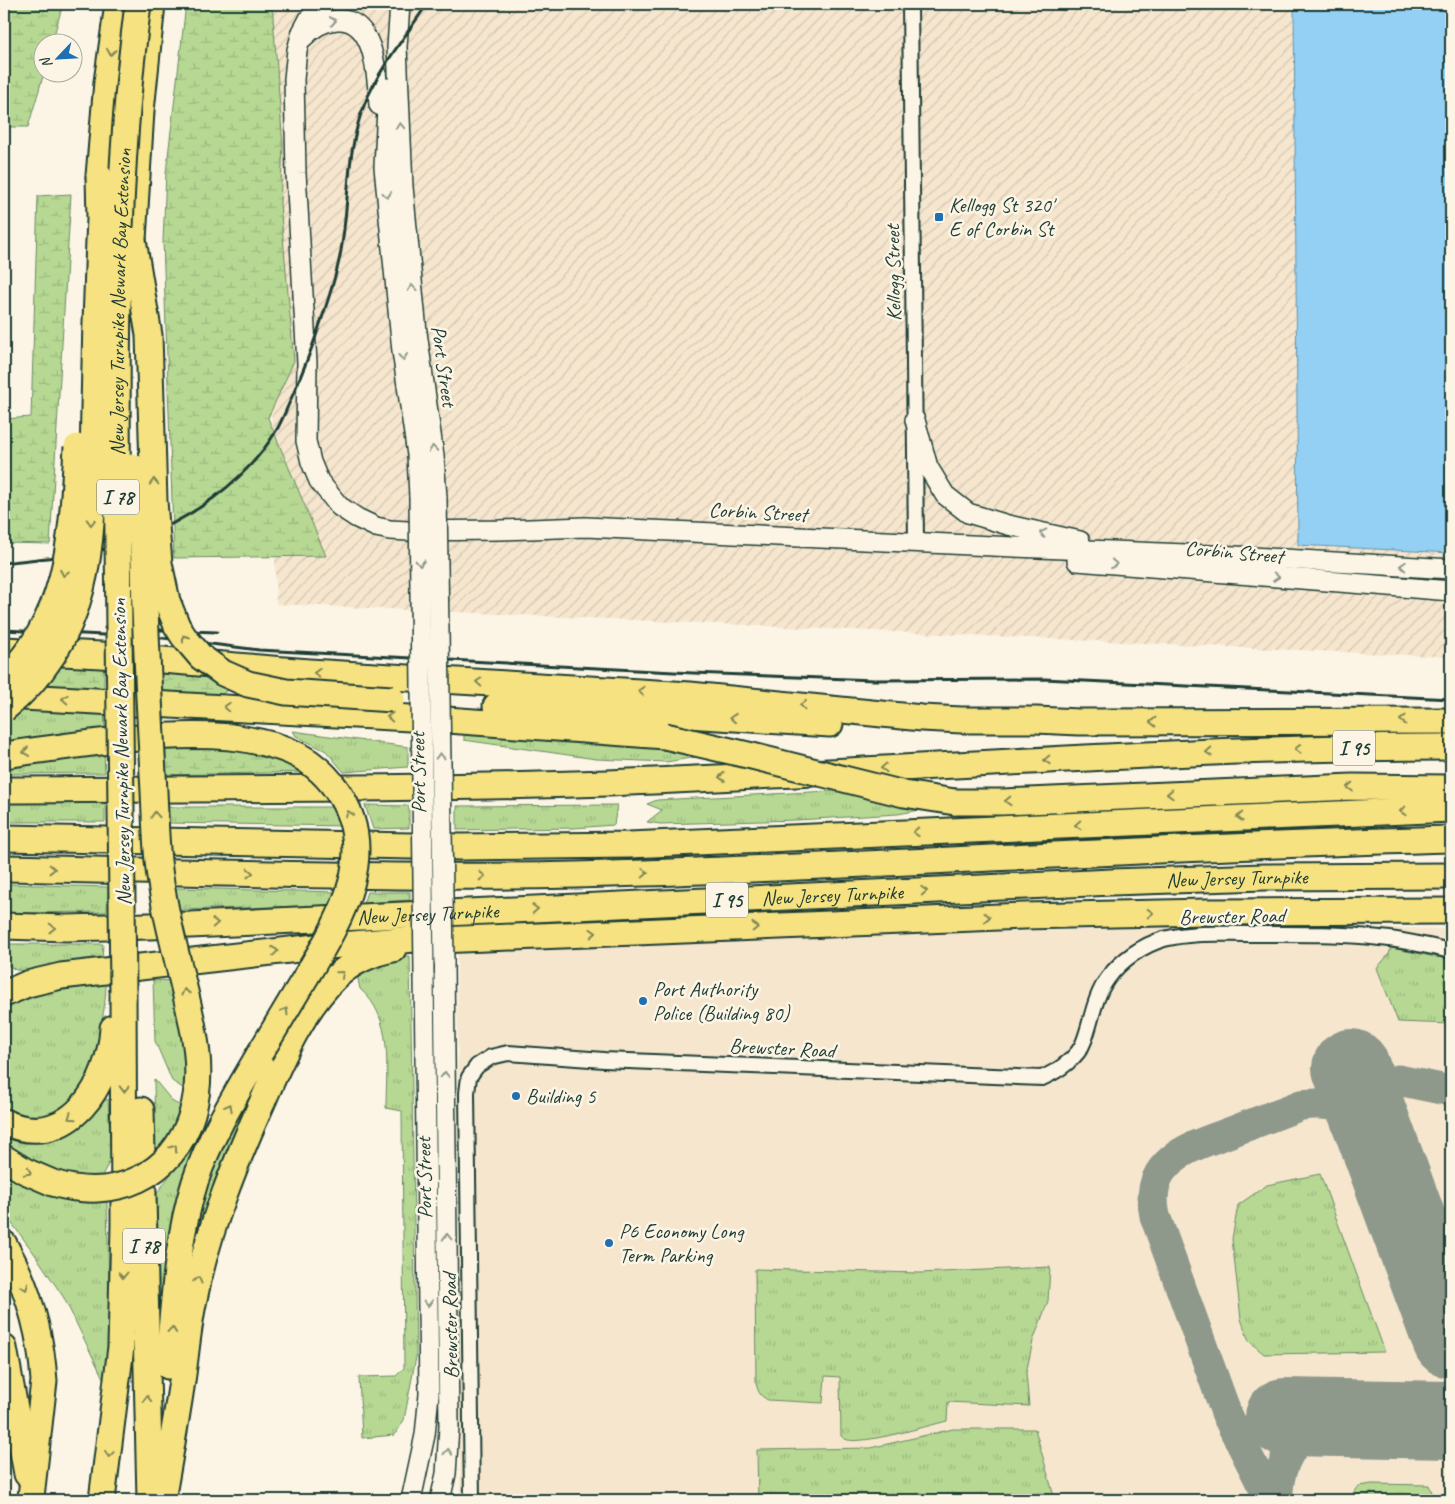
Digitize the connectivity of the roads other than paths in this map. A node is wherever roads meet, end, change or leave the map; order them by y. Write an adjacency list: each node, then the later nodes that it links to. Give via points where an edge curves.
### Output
1 (118, 4): 11 (highway, one-way to 11)
2 (138, 4): 44 (highway, New Jersey Turnpike Newark Bay Extension / I 78, bridge, via 129,75 119,235 116,393)
3 (152, 4): 12 (highway, New Jersey Turnpike Newark Bay Extension / I 78)
4 (324, 4): 8 (main road, Corbin Street, via 309,18)
5 (392, 4): 9 (main road)
6 (400, 4): 9 (main road)
7 (910, 4): 13 (street, Kellogg Street)
8 (297, 50): 10 (main road, one-way to 10, via 311,30 329,21 348,21 364,34 375,65); 16 (main road, Corbin Street, via 294,78 296,173 307,363 306,430 314,472 340,506 357,518 390,530 585,527)
9 (394, 53): 10 (main road, Port Street); 15 (main road, Port Street, one-way to 9, via 434,456 417,339)
10 (384, 167): 15 (main road, Port Street, one-way to 15, via 400,331 417,455)
11 (99, 176): 22 (highway, one-way to 22, bridge, via 92,218 75,477 65,569 55,604 44,627 27,653); 25 (highway, one-way to 25, bridge, via 91,530 86,570 75,613 59,646 34,680)
12 (133, 240): 14 (highway, New Jersey Turnpike Newark Bay Extension / I 78, bridge); 24 (highway, one-way to 12, bridge, via 286,692 248,684 223,673 191,647 177,626 161,575 154,502 149,335)
13 (914, 420): 16 (street, Kellogg Street); 18 (main road, one-way to 13, via 968,513 945,495 928,467)
14 (132, 466): 44 (highway, New Jersey Turnpike Newark Bay Extension / I 78, bridge); 47 (highway, one-way to 14, bridge, via 53,1184 76,1189 98,1190 128,1184 144,1177 163,1162 180,1141 191,1116 197,1090 194,1032 165,907 158,855 144,546)
15 (428, 497): 42 (main road, Port Street, one-way to 15, bridge); 51 (main road, Port Street, one-way to 51, bridge, via 424,974 429,1383 428,1416)
16 (916, 542): 17 (main road, Corbin Street)
17 (1014, 547): 18 (main road, Corbin Street); 20 (main road, Corbin Street, one-way to 20, via 1078,561)
18 (1125, 551): 19 (main road, Corbin Street, one-way to 18)
19 (1451, 569)
20 (1451, 591)
21 (4, 650): 27 (highway, one-way to 21, via 936,719 690,695)
22 (4, 678)
23 (4, 696): 28 (highway, one-way to 23)
24 (496, 706): 27 (highway, one-way to 24, via 1036,728 904,729); 28 (highway, via 629,725)
25 (4, 709)
26 (1451, 721): 27 (highway, one-way to 27)
27 (1078, 722)
28 (665, 736): 31 (highway, one-way to 28, bridge, via 1352,787 955,802 904,794)
29 (1451, 747): 32 (highway, I 95, one-way to 32, via 1258,750 453,787)
30 (4, 755): 55 (highway, one-way to 30, bridge, via 176,1280 183,1230 194,1187 226,1111 326,944 344,907 355,870 356,840 343,800 328,779 313,764 290,750 256,740 170,736)
31 (1451, 788)
32 (4, 790)
33 (1451, 809): 34 (highway, one-way to 34, via 629,845 462,847)
34 (4, 838)
35 (1451, 839): 36 (highway, New Jersey Turnpike / I 95, one-way to 35, via 409,876 564,875)
36 (4, 868)
37 (1451, 876): 41 (highway, New Jersey Turnpike / I 95, one-way to 37, via 190,925 1112,882)
38 (1451, 911): 39 (highway)
39 (1367, 912): 40 (highway); 42 (highway, one-way to 39, via 1024,916)
40 (1451, 920)
41 (4, 926)
42 (442, 951): 45 (highway, one-way to 42, via 46,978 100,970 375,942 415,939); 56 (highway, one-way to 42, via 200,1275 240,1155 283,1056 314,1004 346,969 382,951); 59 (main road, Port Street, one-way to 42, via 446,1474 449,1426)
43 (1451, 951): 60 (street, Brewster Road, via 1357,936 1200,934 1162,940 1139,950 1109,976 1095,1003 1084,1043 1064,1065 1042,1078 604,1060 523,1053 485,1059 470,1077 467,1093)
44 (125, 992): 46 (highway, one-way to 46, via 100,1081 86,1103 70,1118 46,1128 25,1129); 53 (highway, New Jersey Turnpike Newark Bay Extension / I 78, one-way to 53, via 121,1347); 54 (highway, New Jersey Turnpike Newark Bay Extension / I 78, one-way to 44)
45 (4, 994)
46 (4, 1122)
47 (4, 1158)
48 (4, 1244): 52 (highway, one-way to 52, via 32,1308 43,1363 44,1381)
49 (4, 1348): 52 (highway)
50 (4, 1422): 52 (highway)
51 (418, 1469): 57 (main road, Port Street); 58 (main road, via 426,1493)
52 (31, 1499)
53 (102, 1500)
54 (150, 1500)
55 (157, 1500)
56 (162, 1500)
57 (411, 1500)
58 (424, 1500)
59 (440, 1500)
60 (472, 1500)

